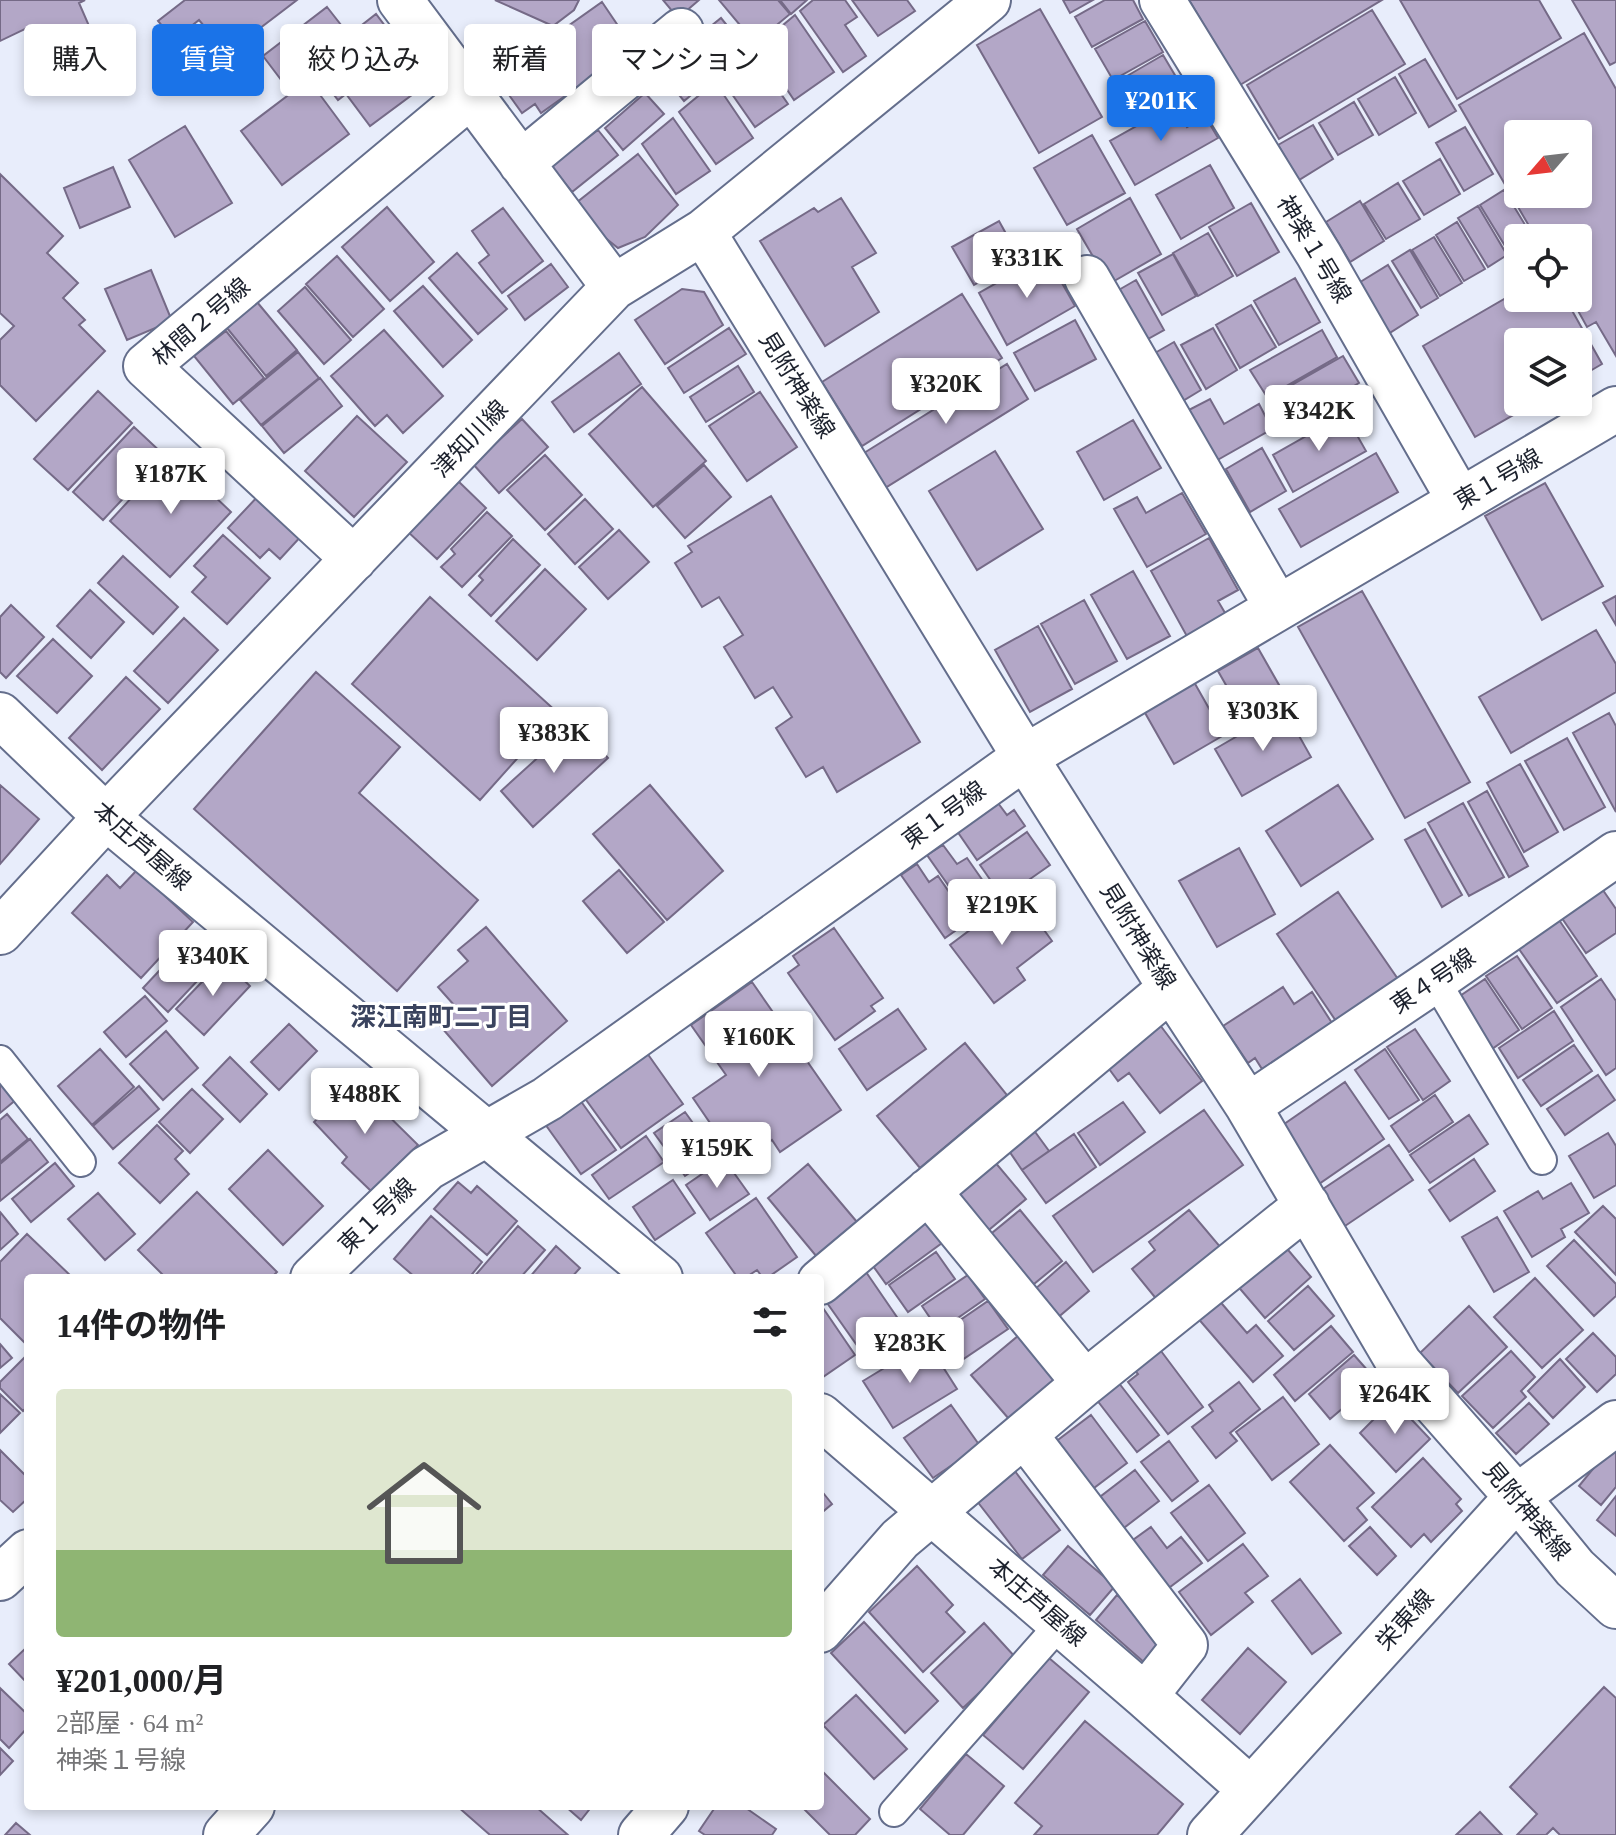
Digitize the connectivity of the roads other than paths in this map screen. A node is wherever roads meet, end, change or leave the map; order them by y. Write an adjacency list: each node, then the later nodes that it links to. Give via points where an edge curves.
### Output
1 (400, 0): 4 (street)
2 (988, 0): 9 (street, 津知川線)
3 (1162, 0): 13 (street, 神楽１号線, via 1319,255)
4 (464, 86)
5 (470, 96): 14 (street, 林間２号線, via 146,366)
6 (472, 96): 8 (street)
7 (602, 96): 8 (street)
8 (521, 163): 11 (street)
9 (703, 232): 11 (street, 津知川線); 17 (street, 見附神楽線)
10 (1087, 278): 15 (street)
11 (614, 287): 14 (street, 津知川線)
12 (1616, 409): 13 (street, 東１号線)
13 (1460, 501): 15 (street, 東１号線)
14 (354, 559): 18 (street, 津知川線)
15 (1277, 607): 17 (street, 東１号線)
16 (0, 715): 18 (street, 本庄芦屋線)
17 (1025, 757): 22 (street, 見附神楽線); 25 (street, 東１号線, via 547,1099)
18 (106, 817): 20 (street, 津知川線); 25 (street, 本庄芦屋線)
19 (1616, 854): 21 (street, 東４号線)
20 (0, 932)
21 (1435, 980): 24 (street, 東４号線); 26 (lane)
22 (1171, 988): 24 (street, 見附神楽線); 28 (street)
23 (0, 1060): 27 (lane)
24 (1248, 1106): 29 (street, 見附神楽線)
25 (486, 1134): 30 (street, 東１号線, via 427,1168); 31 (street, 本庄芦屋線)
26 (1542, 1160)
27 (81, 1162)
28 (928, 1191): 32 (street); 33 (street)
29 (1307, 1205): 33 (street); 37 (street, 見附神楽線, via 1399,1363)
30 (317, 1274)
31 (655, 1274)
32 (824, 1279)
33 (1085, 1383): 36 (street)
34 (824, 1419): 38 (street, 本庄芦屋線)
35 (1616, 1423): 37 (street, 栄東線)
36 (1025, 1435): 38 (street); 44 (street, via 1185,1645)
37 (1517, 1497): 41 (street, 見附神楽線, via 1575,1568); 45 (street, 栄東線)
38 (933, 1513): 42 (street, 本庄芦屋線); 43 (street, via 900,1539)
39 (24, 1556): 40 (street)
40 (0, 1578)
41 (1616, 1606)
42 (1061, 1623): 44 (street, 本庄芦屋線); 48 (lane)
43 (824, 1625)
44 (1145, 1696): 45 (street, 本庄芦屋線)
45 (1251, 1790): 51 (street, 栄東線)
46 (248, 1810): 49 (street)
47 (663, 1810): 50 (street)
48 (894, 1812)
49 (226, 1835)
50 (641, 1835)
51 (1210, 1835)

